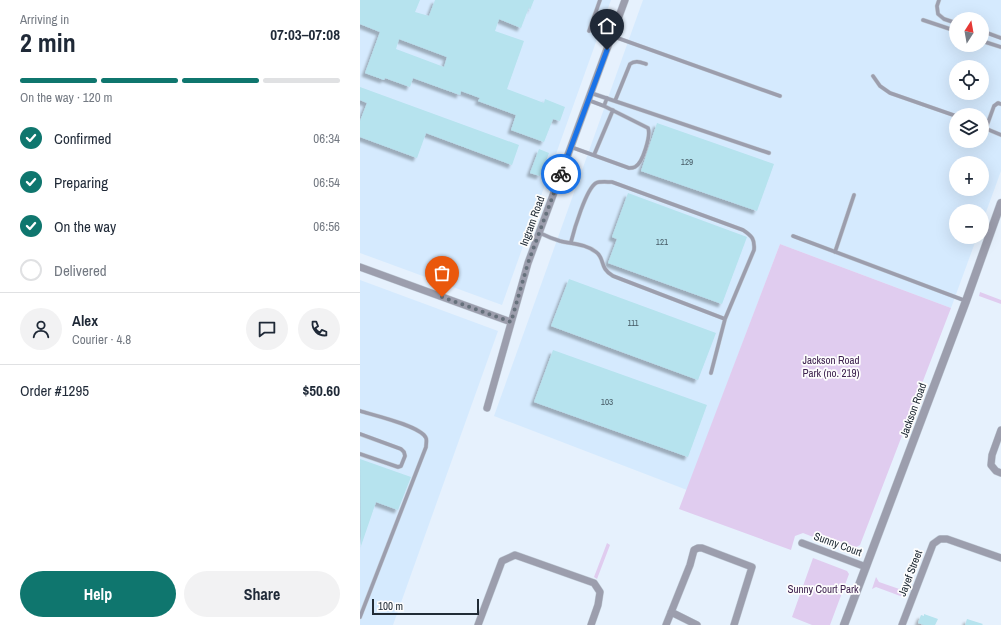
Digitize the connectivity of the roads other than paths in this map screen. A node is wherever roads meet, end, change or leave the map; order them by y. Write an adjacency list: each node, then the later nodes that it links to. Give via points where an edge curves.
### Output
1 (600, 0): 7 (lane)
2 (625, 0): 9 (street, Ingram Road)
3 (940, 0): 5 (lane, via 937,6 938,14)
4 (923, 20): 6 (lane)
5 (949, 21)
6 (949, 29)
7 (589, 31)
8 (989, 34): 10 (lane)
9 (612, 36): 15 (street, Ingram Road); 16 (lane)
10 (1001, 38)
11 (989, 44): 12 (lane)
12 (1001, 48)
13 (646, 64): 19 (lane, via 636,61 630,64)
14 (873, 76): 23 (lane, via 880,86 890,93)
15 (591, 93): 17 (lane); 18 (street, Ingram Road)
16 (780, 96)
17 (607, 98): 19 (lane); 21 (lane)
18 (588, 100): 21 (lane); 27 (street, Ingram Road)
19 (615, 101): 28 (lane)
20 (1001, 104): 24 (lane, via 994,106)
21 (604, 106): 22 (lane)
22 (613, 110): 29 (lane); 29 (lane, via 648,128 649,138 640,163 629,168)
23 (949, 114)
24 (989, 116)
25 (989, 129): 26 (lane)
26 (1001, 135)
27 (572, 146): 29 (lane); 32 (street, Ingram Road)
28 (769, 153)
29 (594, 155)
30 (854, 195): 35 (lane)
31 (1001, 203): 37 (street, Jackson Road)
32 (540, 233): 34 (lane, via 560,241); 39 (street, Ingram Road, via 526,269)
33 (793, 236): 35 (lane)
34 (571, 242): 38 (lane, via 600,255 604,269 613,276); 38 (lane, via 589,190 596,183 602,182 612,182 743,230 751,235 755,242 754,250)
35 (835, 252): 37 (lane)
36 (360, 266): 39 (street)
37 (966, 301): 49 (street, Jackson Road)
38 (725, 319): 40 (lane)
39 (511, 322): 41 (street, Ingram Road)
40 (712, 373)
41 (486, 408)
42 (360, 411): 51 (lane, via 412,427 426,438 426,447)
43 (1001, 430): 46 (street, via 991,465)
44 (360, 434): 45 (lane, via 401,449 405,456 398,467)
45 (360, 454)
46 (1001, 473)
47 (802, 543): 49 (street, Sunny Court)
48 (1001, 558): 58 (street, Jayef Street, via 947,539 940,539 933,544)
49 (866, 566): 57 (street, Jackson Road)
50 (671, 612): 54 (street); 55 (street); 56 (street, via 694,550 702,548 752,567)
51 (360, 617)
52 (478, 625): 53 (street, via 502,561 514,555 594,583 600,592)
53 (591, 625)
54 (666, 625)
55 (697, 625)
56 (734, 625)
57 (844, 625)
58 (902, 625)

